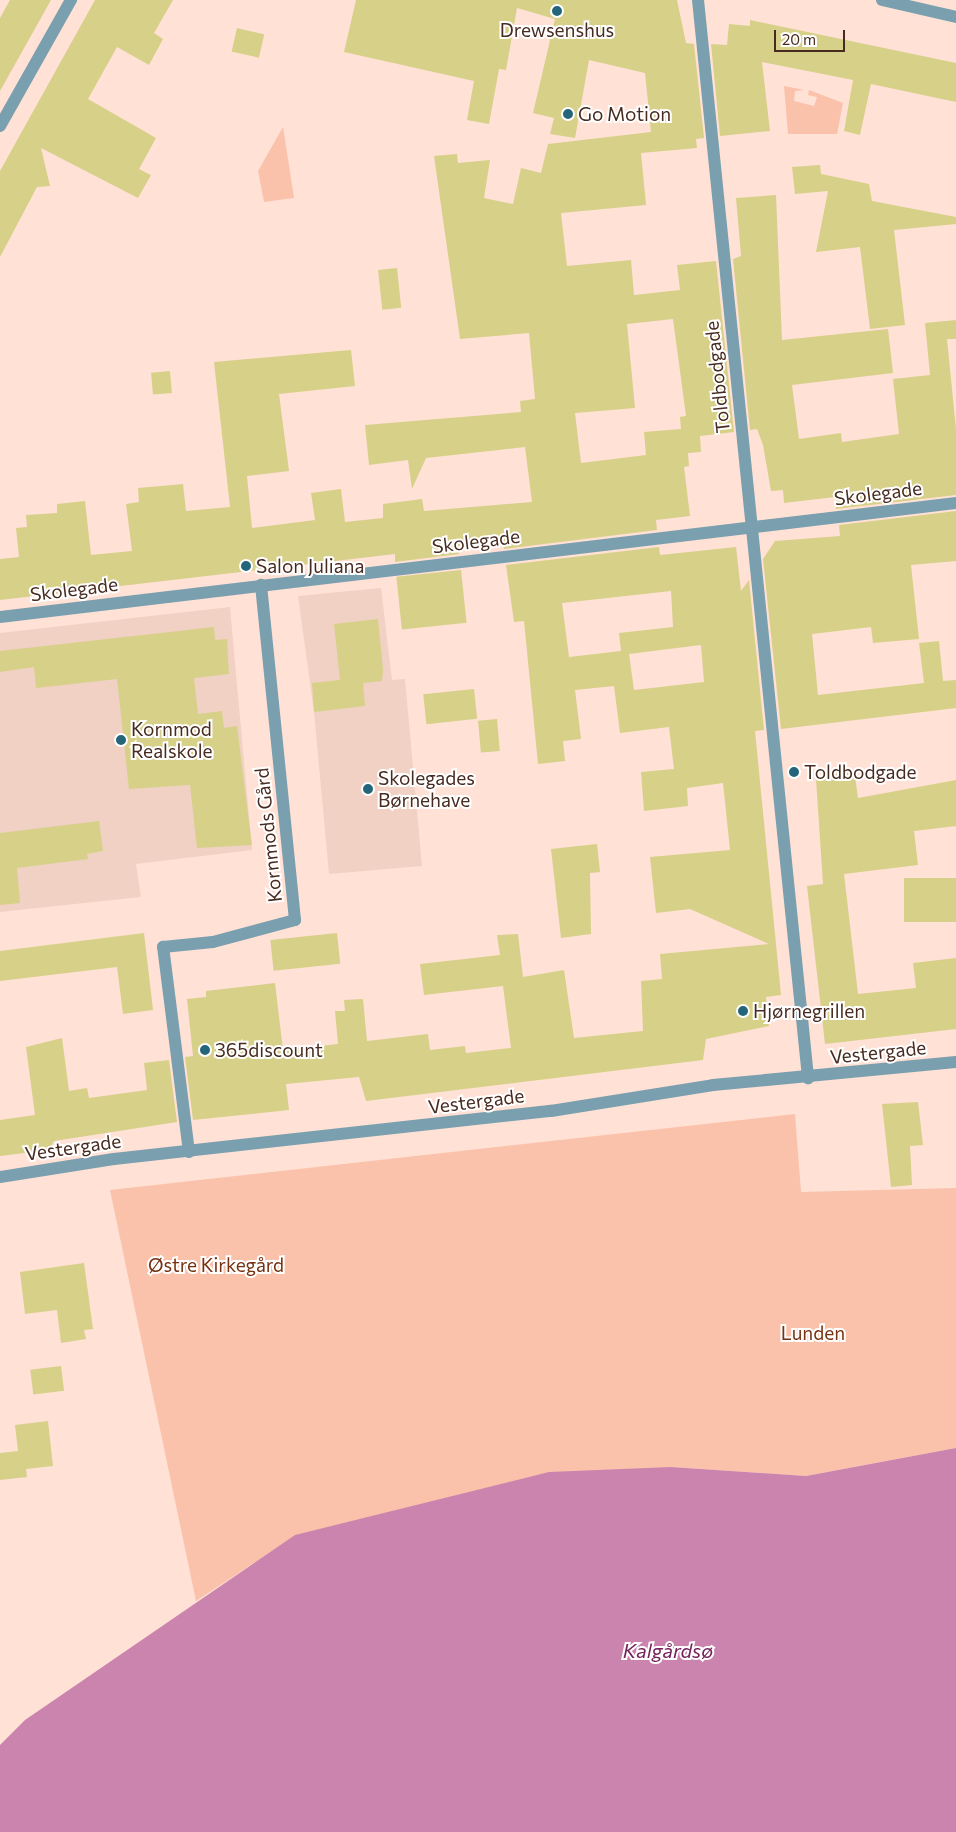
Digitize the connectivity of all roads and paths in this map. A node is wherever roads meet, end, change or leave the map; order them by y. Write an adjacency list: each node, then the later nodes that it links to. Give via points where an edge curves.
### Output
1 (71, 0): 5 (street)
2 (698, 0): 7 (street, Toldbodgade)
3 (882, 0): 4 (street)
4 (956, 17)
5 (0, 126)
6 (956, 503): 7 (street, Skolegade)
7 (750, 527): 8 (street, Skolegade); 11 (street, Toldbodgade)
8 (260, 585): 9 (street, Skolegade); 12 (street, Kornmods Gård, via 295,920 213,942 163,947)
9 (0, 617)
10 (956, 1062): 11 (street, Vestergade)
11 (808, 1078): 12 (street, Vestergade, via 714,1085 550,1111)
12 (189, 1152): 13 (street, Vestergade)
13 (0, 1177)

